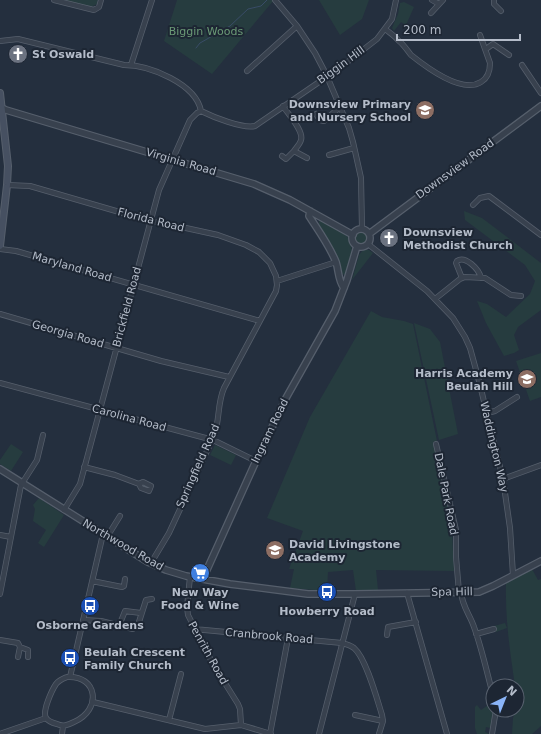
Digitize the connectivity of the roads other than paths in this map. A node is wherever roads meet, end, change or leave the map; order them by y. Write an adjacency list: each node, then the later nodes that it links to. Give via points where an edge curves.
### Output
1 (54, 0): 2 (street, via 94,10 99,7)
2 (101, 0)
3 (152, 0): 18 (street)
4 (275, 0): 12 (street)
5 (396, 0): 13 (street, Biggin Hill, via 394,14)
6 (432, 0): 9 (street)
7 (443, 0): 9 (street)
8 (494, 0): 10 (street, via 494,4)
9 (439, 4): 11 (street)
10 (502, 11)
11 (431, 13)
12 (297, 26): 20 (street); 21 (street, via 315,53)
13 (385, 29): 16 (street, via 413,56 444,78 468,86 480,83 488,74 490,63); 21 (street, Biggin Hill, via 376,39)
14 (480, 35): 16 (street)
15 (0, 41): 18 (street, via 18,39)
16 (486, 49): 17 (street, via 493,44)
17 (509, 55)
18 (131, 65): 28 (street, via 162,74 180,84 197,100)
19 (522, 65): 23 (street)
20 (247, 71)
21 (326, 77): 25 (street, Biggin Hill); 27 (street)
22 (0, 92): 24 (main road)
23 (541, 93)
24 (1, 106): 30 (main road); 36 (street, Virginia Road, via 6,110)
25 (283, 106): 28 (street, Biggin Hill, via 252,127 218,119); 32 (street, via 301,134 301,141)
26 (541, 106): 42 (street, Downsview Road)
27 (340, 107): 29 (street, via 322,122); 31 (street)
28 (201, 111): 36 (street, Brickfield Road, via 190,120)
29 (316, 114)
30 (3, 144): 37 (main road)
31 (354, 148): 33 (street); 41 (street, via 362,187)
32 (294, 151): 34 (street, via 286,159); 35 (street)
33 (328, 155)
34 (282, 156)
35 (307, 158)
36 (172, 159): 39 (street, Virginia Road, via 254,184 286,197); 40 (street, Brickfield Road, via 159,190)
37 (7, 185): 40 (street, Florida Road, via 30,186); 45 (main road)
38 (473, 205): 44 (street, via 480,198 489,196)
39 (310, 211): 43 (street, Virginia Road); 48 (street, via 309,216)
40 (151, 221): 51 (street, Florida Road, via 218,235 250,247 268,260); 52 (street, Brickfield Road)
41 (362, 229): 42 (street); 43 (street)
42 (369, 234): 46 (street)
43 (353, 235): 47 (street, via 353,241)
44 (541, 235)
45 (0, 244): 52 (street, Maryland Road, via 16,251)
46 (368, 244): 47 (street, via 364,247); 55 (street, Waddington Way)
47 (357, 246): 53 (street, Ingram Road)
48 (336, 262): 51 (street); 53 (street)
49 (462, 278): 50 (street); 50 (street, via 456,263 460,259 474,267); 55 (street)
50 (481, 278): 54 (street, via 489,280 511,295)
51 (277, 281): 57 (street, Springfield Road, via 277,290)
52 (133, 284): 57 (street, Maryland Road); 58 (street, Brickfield Road)
53 (344, 288): 67 (street, Ingram Road, via 335,311 290,391)
54 (521, 296)
55 (435, 299): 63 (street, Waddington Way, via 453,318 465,337)
56 (0, 314): 58 (street, Georgia Road)
57 (260, 321): 59 (street, Springfield Road)
58 (116, 348): 59 (street, Georgia Road); 62 (street, Brickfield Road)
59 (229, 377): 65 (street, Springfield Road, via 220,398 219,423)
60 (0, 383): 62 (street, Carolina Road)
61 (517, 396): 63 (street)
62 (99, 410): 65 (street, Carolina Road); 69 (street, Brickfield Road)
63 (487, 414): 71 (street, Waddington Way)
64 (43, 435): 72 (street, via 37,460)
65 (213, 440): 67 (street, Carolina Road); 80 (street, Springfield Road, via 169,533)
66 (436, 444): 86 (street, Dale Park Road, via 456,530)
67 (256, 461): 84 (street, Ingram Road)
68 (541, 465): 71 (street)
69 (84, 467): 73 (street, via 115,474); 74 (street, Brickfield Road, via 78,488)
70 (0, 469): 72 (street, Northwood Road)
71 (503, 479): 81 (street, Waddington Way)
72 (22, 483): 74 (street, Northwood Road); 78 (street)
73 (139, 484)
74 (64, 510): 76 (street, Northwood Road)
75 (120, 516): 76 (street)
76 (105, 535): 80 (street, Northwood Road); 85 (street)
77 (0, 536): 78 (street)
78 (11, 538): 88 (street)
79 (541, 561): 81 (street, Spa Hill)
80 (151, 563): 82 (street, Northwood Road)
81 (513, 575): 86 (street, Spa Hill, via 482,591)
82 (190, 577): 84 (street, Northwood Road); 95 (street, Penrith Road, via 187,610)
83 (125, 579): 85 (street, via 122,587)
84 (204, 579): 89 (street, Northwood Road, via 302,593)
85 (92, 581): 92 (street)
86 (460, 592): 87 (street, Spa Hill); 97 (street, Dale Park Road)
87 (407, 593): 89 (street, Spa Hill); 93 (street)
88 (0, 594)
89 (355, 594): 101 (street)
90 (152, 599): 91 (street, via 146,600)
91 (141, 612): 94 (street, via 125,611); 94 (street, via 135,628)
92 (83, 620): 94 (street); 106 (street)
93 (416, 622): 98 (street, via 388,627); 124 (street)
94 (119, 626)
95 (194, 629): 99 (street, Cranbrook Road); 114 (street, Penrith Road, via 212,664 238,704)
96 (494, 629): 97 (street)
97 (476, 634): 107 (street, Dale Park Road)
98 (387, 635)
99 (288, 638): 101 (street, Cranbrook Road); 121 (street)
100 (0, 640): 102 (street, via 18,644)
101 (343, 643): 113 (street, via 354,648 361,658); 122 (street)
102 (20, 647): 103 (street); 104 (street, via 28,650)
103 (18, 657)
104 (28, 657)
105 (181, 674): 112 (street)
106 (70, 677): 108 (street, via 87,684); 110 (street, via 60,680 55,686 46,705)
107 (488, 678)
108 (93, 702): 112 (street); 115 (street, via 83,718)
109 (355, 715): 113 (street)
110 (46, 718): 115 (street); 119 (street)
111 (495, 718): 118 (street)
112 (170, 720): 117 (street)
113 (383, 721): 123 (street)
114 (241, 725): 117 (street); 121 (street)
115 (63, 726): 120 (street)
116 (487, 730): 118 (street)
117 (205, 732)
118 (492, 733)
119 (0, 734)
120 (62, 734)
121 (271, 734)
122 (319, 734)
123 (379, 734)
124 (447, 734)

